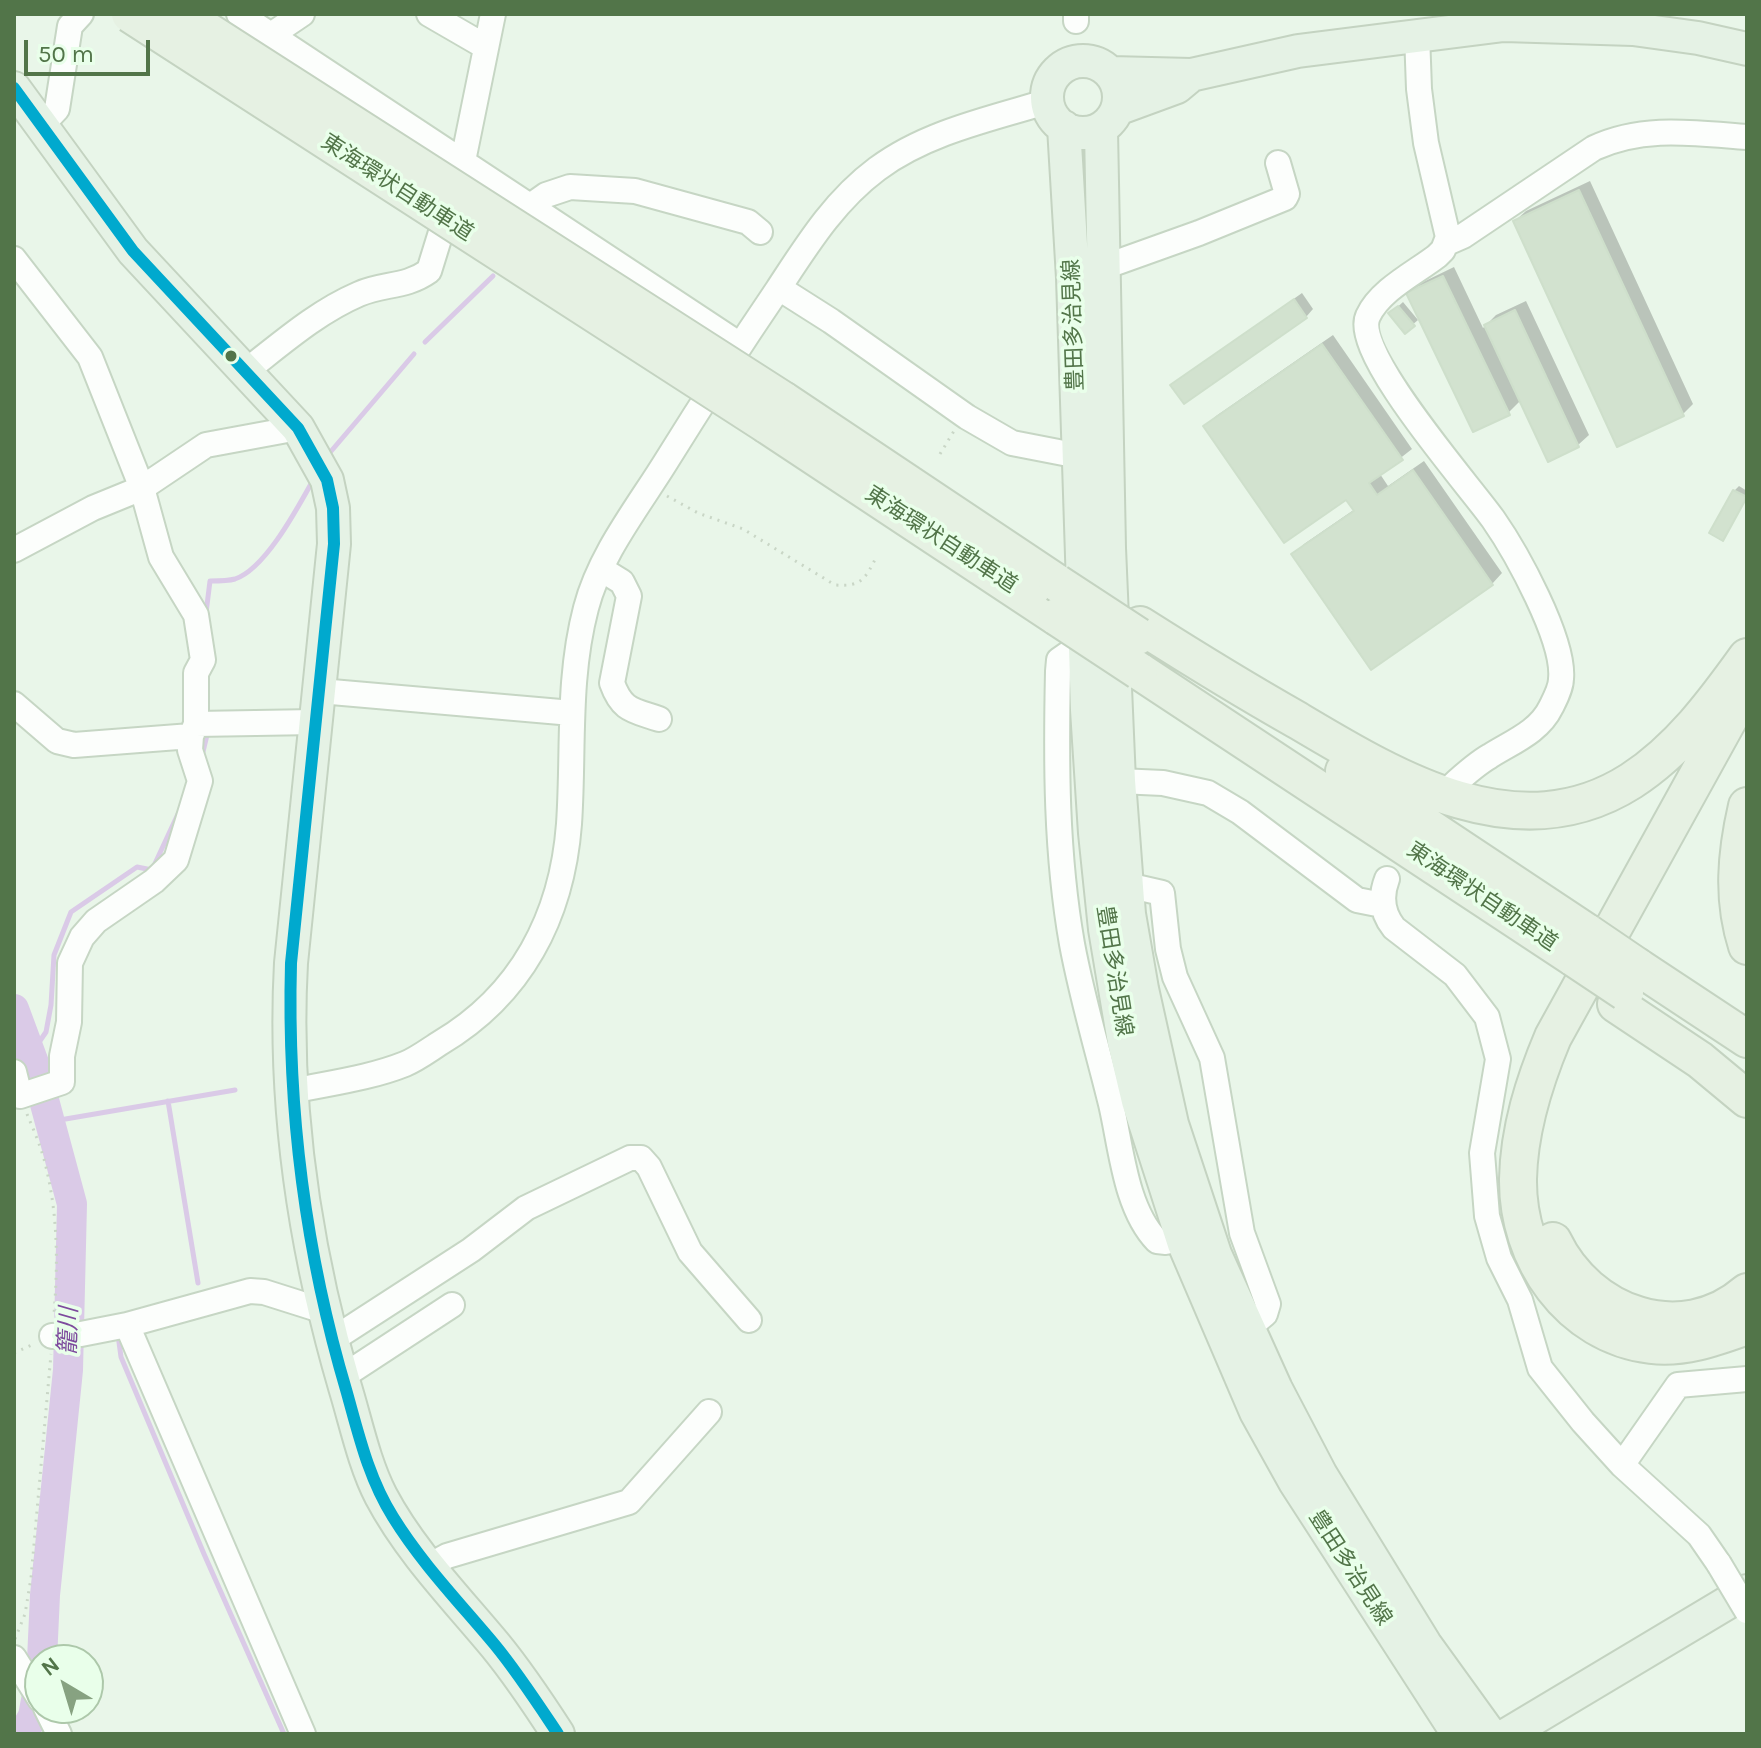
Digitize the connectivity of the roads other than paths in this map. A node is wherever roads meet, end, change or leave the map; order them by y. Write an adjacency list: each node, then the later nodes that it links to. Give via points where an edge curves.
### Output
1 (81, 14): 17 (street, via 70,26 57,109)
2 (130, 14): 29 (highway, 東海環状自動車道, bridge)
3 (181, 14): 29 (highway, 東海環状自動車道, bridge)
4 (239, 14): 9 (street)
5 (302, 14): 9 (street)
6 (429, 14): 10 (street)
7 (493, 14): 10 (street)
8 (1417, 34): 11 (main road, 豊田多治見線, via 1504,25 1633,29); 13 (main road, 豊田多治見線, via 1298,51); 23 (street, via 1426,143 1449,231)
9 (271, 35): 19 (street)
10 (486, 47): 19 (street)
11 (1747, 49)
12 (1111, 73): 13 (main road, 豊田多治見線); 15 (main road, 豊田多治見線, via 1083,60 1060,68 1051,78); 16 (main road, 豊田多治見線, via 1118,89)
13 (1191, 75): 16 (main road, 豊田多治見線)
14 (14, 88): 17 (main road)
15 (1055, 114): 16 (main road, 豊田多治見線, via 1075,133); 26 (street, via 928,140 878,168 837,205); 31 (main road, 豊田多治見線, via 1073,278)
16 (1109, 120): 25 (main road, 豊田多治見線)
17 (41, 126): 28 (main road, via 133,251)
18 (1747, 137): 23 (street, via 1663,131 1610,140)
19 (463, 161): 21 (street); 28 (street, via 429,271 415,281 361,293 334,307)
20 (1278, 163): 25 (street, via 1285,198)
21 (529, 207): 22 (street, via 570,187 635,191 748,222); 27 (street)
22 (760, 232)
23 (1447, 243): 46 (street, via 1368,316 1369,341 1389,379 1494,520 1559,651 1561,682 1538,726)
24 (14, 259): 32 (street, via 90,357)
25 (1104, 267): 45 (main road, 豊田多治見線)
26 (779, 288): 27 (street); 31 (street, via 1012,443)
27 (740, 345): 34 (street)
28 (246, 371): 30 (main road)
29 (775, 412): 35 (highway, 東海環状自動車道); 35 (highway, 東海環状自動車道)
30 (298, 428): 32 (street, via 206,445); 40 (main road, via 327,480 333,508)
31 (1079, 456): 77 (main road, 豊田多治見線, via 1095,833 1113,974 1138,1101 1181,1238 1272,1444)
32 (142, 488): 33 (street); 44 (street, via 161,557 196,615 203,660 196,673)
33 (14, 550)
34 (601, 569): 41 (street, via 577,642); 42 (street, via 622,582 629,596 612,683 625,708)
35 (1052, 587): 36 (highway, 東海環状自動車道, bridge)
36 (1139, 644): 37 (highway, via 1266,702 1399,777 1455,799 1507,810 1572,805 1630,782 1688,732); 52 (highway, 東海環状自動車道); 52 (highway, 東海環状自動車道, via 1342,805)
37 (1747, 657)
38 (1747, 686): 64 (highway, via 1553,1037 1531,1098 1518,1180 1524,1231 1541,1272 1566,1303 1596,1326 1632,1341 1672,1345)
39 (14, 704): 44 (street, via 57,741 74,745)
40 (317, 706): 41 (street); 44 (street); 57 (main road, via 290,977)
41 (572, 713): 57 (street, via 569,825 561,880 547,926 528,961 465,1028 407,1063)
42 (659, 719)
43 (1747, 729): 59 (highway, via 1572,1051 1546,1135 1543,1189 1549,1226 1562,1258 1591,1292 1609,1304 1631,1314 1677,1319 1722,1309)
44 (199, 731): 56 (street, via 200,781 176,860 96,921 70,963 62,1082)
45 (1119, 781): 49 (main road, 豊田多治見線); 50 (street, via 1208,793 1357,900)
46 (1452, 786)
47 (1747, 806): 51 (highway, via 1736,883)
48 (1387, 879): 50 (street)
49 (1127, 885): 65 (main road, 豊田多治見線, via 1142,989 1172,1124 1215,1254); 65 (street, via 1162,893 1175,977 1212,1058 1242,1233 1268,1304 1265,1314)
50 (1382, 905): 70 (street, via 1394,928 1455,975 1487,1017 1498,1059 1482,1153 1484,1193 1499,1258 1520,1300 1540,1368)
51 (1747, 946)
52 (1576, 954): 53 (highway, 東海環状自動車道, bridge)
53 (1626, 988): 54 (highway, 東海環状自動車道); 55 (highway, 東海環状自動車道); 58 (highway)
54 (1747, 1039)
55 (1747, 1074)
56 (17, 1084)
57 (293, 1091): 63 (main road, via 304,1215)
58 (1747, 1099)
59 (1747, 1292)
60 (452, 1305): 67 (street)
61 (749, 1320): 63 (street, via 690,1252 649,1167 641,1158 630,1158 526,1208 471,1250)
62 (127, 1325): 63 (street, via 250,1291 264,1292); 66 (street); 75 (street)
63 (328, 1325): 67 (main road)
64 (1747, 1326)
65 (1247, 1329): 74 (main road, 豊田多治見線, via 1345,1515 1425,1644)
66 (64, 1335)
67 (342, 1377): 71 (main road, via 380,1495)
68 (1747, 1379): 70 (street, via 1678,1385)
69 (709, 1412): 71 (street, via 629,1502 447,1556)
70 (1622, 1465): 73 (street, bridge, via 1699,1535)
71 (429, 1566): 76 (main road, via 528,1688)
72 (1747, 1591): 74 (main road)
73 (1747, 1612): 78 (main road)
74 (1504, 1733)
75 (303, 1734)
76 (558, 1734)
77 (1458, 1734)
78 (1549, 1734)

